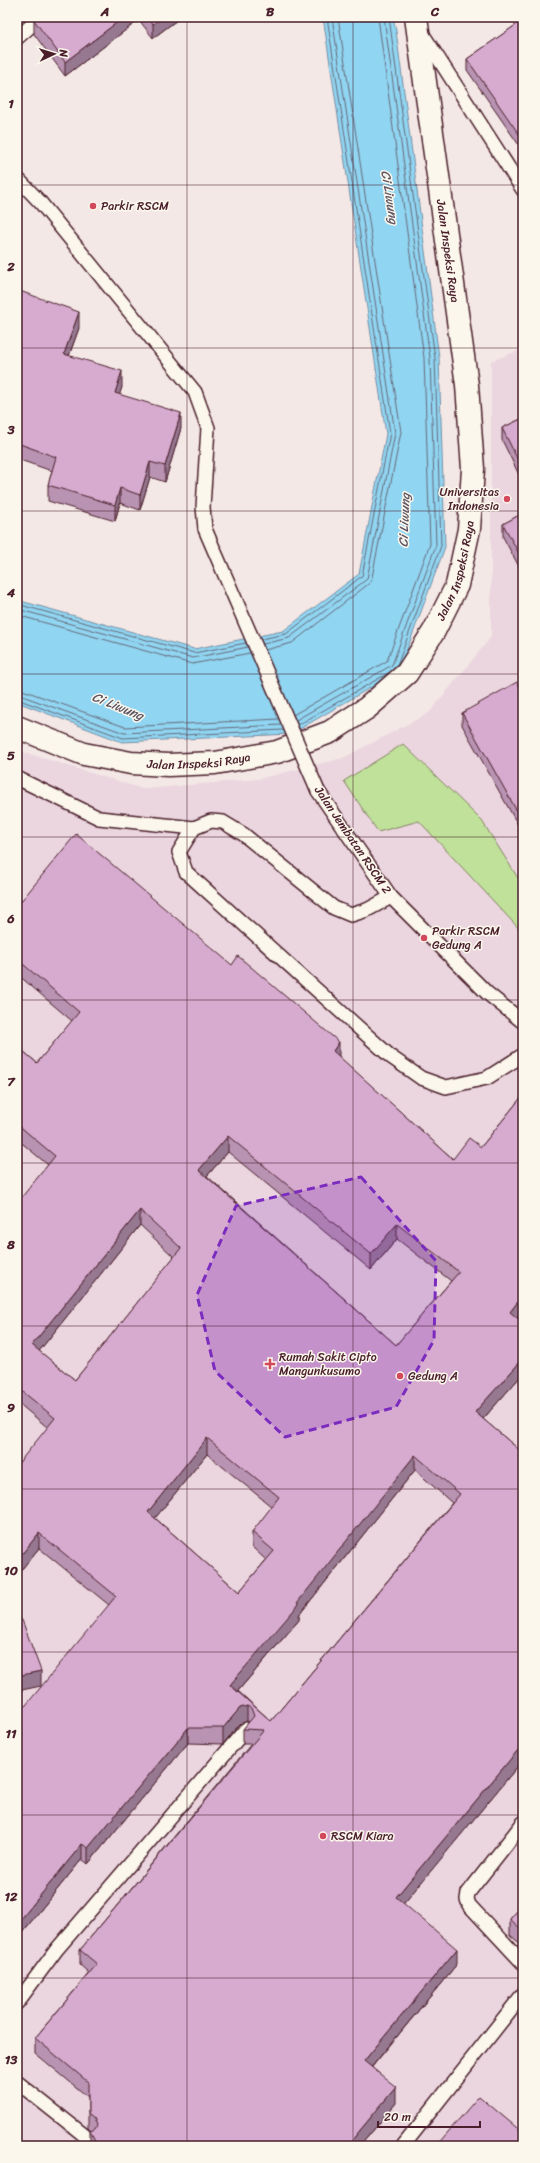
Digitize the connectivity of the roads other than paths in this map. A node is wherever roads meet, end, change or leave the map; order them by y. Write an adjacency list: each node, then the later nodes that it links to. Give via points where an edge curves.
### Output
1 (41, 17): 3 (lane)
2 (416, 21): 5 (lane); 6 (street, Jalan Inspeksi Raya, via 467,385 473,468 468,529 457,585 434,631 407,673 367,708 330,732 277,752 215,763 131,763 84,754)
3 (17, 38)
4 (17, 178): 9 (lane, Jalan Jembatan RSCM 2, bridge, via 40,202 195,392 208,428 202,507 205,529 318,791)
5 (523, 190)
6 (17, 726)
7 (17, 778): 8 (lane, via 99,818)
8 (194, 828): 9 (lane, via 211,821 223,822 244,834 334,908 351,915 367,910); 11 (lane, via 179,852 186,872 391,1057 421,1078 446,1087 487,1078)
9 (391, 897): 10 (lane, Jalan Jembatan RSCM 2, via 487,993)
10 (523, 1022)
11 (523, 1055)
12 (246, 1729): 16 (lane, via 57,1949)
13 (523, 1823): 14 (lane, via 468,1894 467,1899 469,1905)
14 (523, 1963)
15 (523, 1994): 19 (lane)
16 (17, 2003)
17 (17, 2082): 18 (lane)
18 (89, 2139)
19 (403, 2146)

